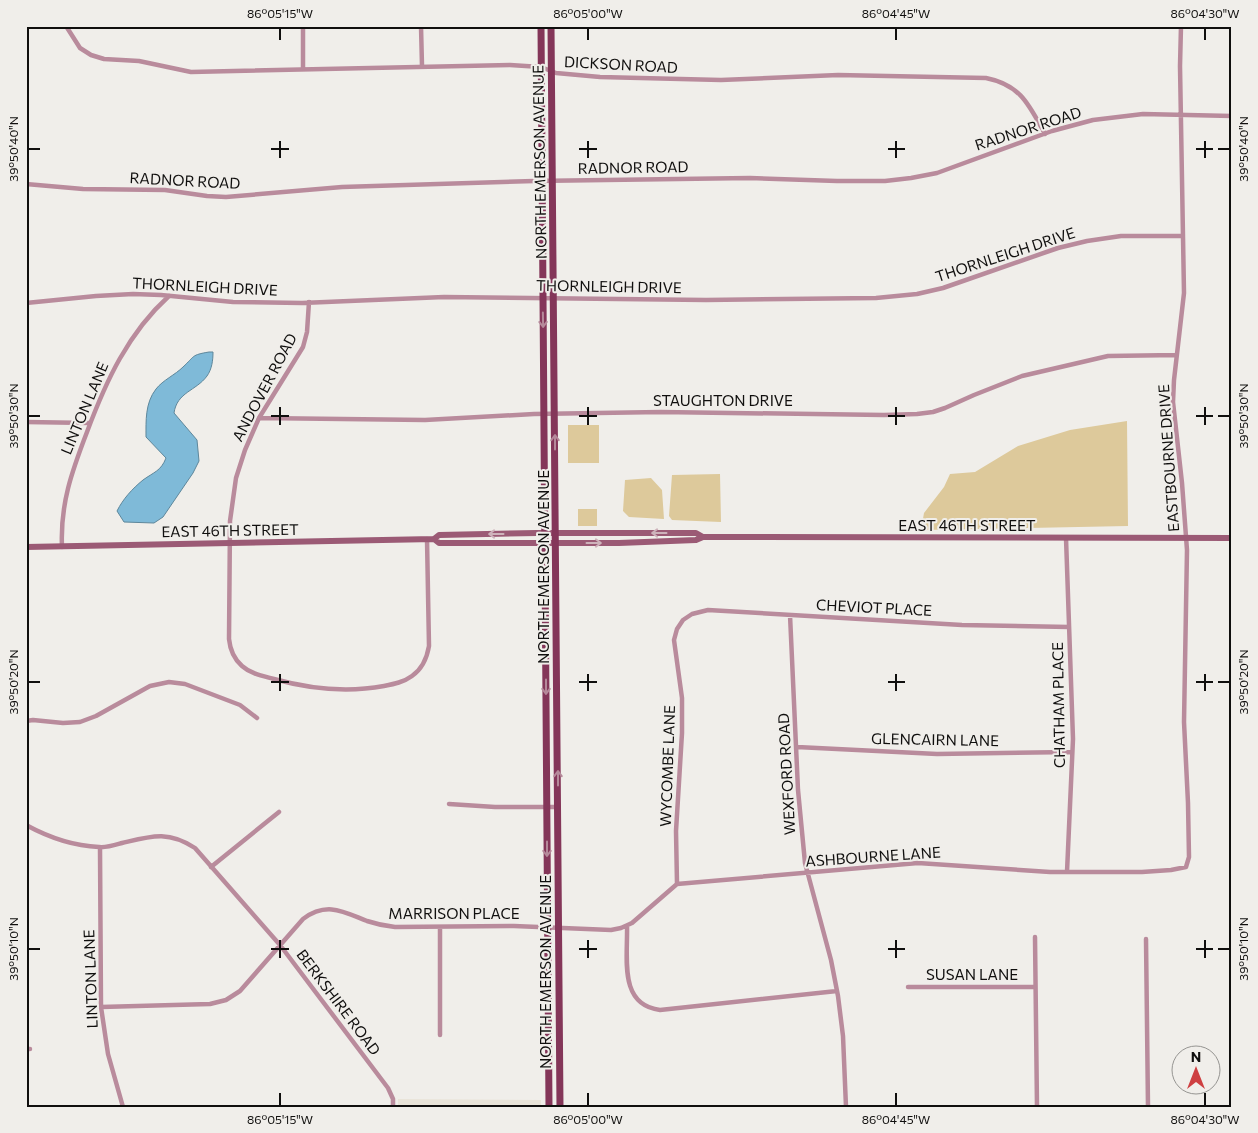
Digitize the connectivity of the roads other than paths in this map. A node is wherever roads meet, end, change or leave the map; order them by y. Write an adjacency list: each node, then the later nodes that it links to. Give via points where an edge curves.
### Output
1 (66, 26): 9 (street, DICKSON ROAD, via 80,48 91,56 104,59 139,61 191,72)
2 (303, 26): 9 (street)
3 (421, 26): 7 (street)
4 (540, 26): 8 (main road, NORTH EMERSON AVENUE)
5 (551, 26): 10 (main road, NORTH EMERSON AVENUE)
6 (1181, 26): 11 (street, EASTBOURNE DRIVE)
7 (422, 66): 8 (street, DICKSON ROAD); 9 (street, DICKSON ROAD)
8 (541, 67): 10 (street, DICKSON ROAD); 14 (main road, NORTH EMERSON AVENUE)
9 (304, 68)
10 (552, 72): 13 (street, DICKSON ROAD, via 600,77 721,80 838,75 986,78 1000,81 1018,92); 15 (main road, NORTH EMERSON AVENUE)
11 (1181, 115): 12 (street, RADNOR ROAD); 13 (street, RADNOR ROAD, via 1119,116); 17 (street, EASTBOURNE DRIVE)
12 (1232, 116)
13 (1045, 134): 15 (street, RADNOR ROAD, via 937,173 903,180)
14 (542, 181): 15 (street, RADNOR ROAD); 16 (street, RADNOR ROAD, via 342,187 226,197 165,190); 19 (main road, NORTH EMERSON AVENUE)
15 (553, 181): 20 (main road, NORTH EMERSON AVENUE)
16 (26, 184)
17 (1183, 236): 20 (street, THORNLEIGH DRIVE, via 1121,236 1087,241 943,288 901,296 706,300); 23 (street, EASTBOURNE DRIVE, via 1183,301)
18 (169, 296): 21 (street, THORNLEIGH DRIVE, via 233,302); 22 (street, THORNLEIGH DRIVE, via 112,295); 28 (street, LINTON LANE, via 123,351 106,382)
19 (543, 297): 20 (street, THORNLEIGH DRIVE); 21 (street, THORNLEIGH DRIVE, via 419,297); 24 (main road, NORTH EMERSON AVENUE, one-way to 24)
20 (554, 297): 25 (main road, NORTH EMERSON AVENUE)
21 (309, 302): 26 (street, ANDOVER ROAD, via 307,332 302,347)
22 (26, 303)
23 (1177, 355): 25 (street, STAUGHTON DRIVE, via 1108,356 1035,372 940,410 917,414); 33 (street, EASTBOURNE DRIVE, via 1173,402)
24 (544, 414): 25 (street, STAUGHTON DRIVE); 26 (street, STAUGHTON DRIVE, via 425,420); 29 (main road, NORTH EMERSON AVENUE)
25 (555, 414): 30 (main road, NORTH EMERSON AVENUE, one-way to 25)
26 (259, 418): 36 (street, ANDOVER ROAD, via 236,478)
27 (26, 422): 28 (street)
28 (90, 423): 39 (street, LINTON LANE, via 66,491)
29 (545, 533): 30 (main road, EAST 46TH STREET); 35 (main road, EAST 46TH STREET, one-way to 35, via 439,535); 37 (main road, NORTH EMERSON AVENUE)
30 (556, 533): 31 (main road, EAST 46TH STREET, one-way to 30, via 696,533); 38 (main road, NORTH EMERSON AVENUE)
31 (703, 536): 32 (main road, EAST 46TH STREET); 38 (main road, EAST 46TH STREET, one-way to 31, via 696,540)
32 (1066, 538): 33 (main road, EAST 46TH STREET); 43 (street, CHATHAM PLACE)
33 (1186, 538): 34 (main road, EAST 46TH STREET); 54 (street, EASTBOURNE DRIVE, via 1184,712)
34 (1232, 538)
35 (430, 539): 36 (main road, EAST 46TH STREET); 36 (street, ANDOVER ROAD, via 429,644 424,662 403,681 350,690 292,684 250,671 237,661 229,639); 37 (main road, EAST 46TH STREET, via 439,543)
36 (230, 543): 39 (main road, EAST 46TH STREET)
37 (546, 543): 38 (main road, EAST 46TH STREET); 49 (main road, NORTH EMERSON AVENUE, one-way to 49)
38 (556, 543): 50 (main road, NORTH EMERSON AVENUE, one-way to 38)
39 (62, 547): 40 (main road, EAST 46TH STREET)
40 (26, 548)
41 (790, 615): 42 (street, CHEVIOT PLACE, via 706,610 692,614); 43 (street, CHEVIOT PLACE, via 962,625); 46 (street, WEXFORD ROAD)
42 (682, 622): 58 (street, WYCOMBE LANE, via 674,643 682,698)
43 (1069, 627): 47 (street, CHATHAM PLACE)
44 (257, 718): 45 (street, via 240,704 185,684 169,682 150,686 80,722)
45 (26, 721)
46 (797, 747): 47 (street, GLENCAIRN LANE, via 937,754); 56 (street, WEXFORD ROAD, via 798,798)
47 (1072, 752): 57 (street, CHATHAM PLACE)
48 (449, 804): 49 (street)
49 (547, 806): 50 (street); 61 (main road, NORTH EMERSON AVENUE, one-way to 61)
50 (558, 806): 62 (main road, NORTH EMERSON AVENUE)
51 (279, 812): 55 (street)
52 (26, 825): 53 (street, BERKSHIRE ROAD, via 63,840)
53 (100, 848): 55 (street, BERKSHIRE ROAD, via 146,837 171,836 188,844); 69 (street, LINTON LANE)
54 (1189, 857): 57 (street, ASHBOURNE LANE, via 1186,867 1171,870)
55 (211, 867): 65 (street, BERKSHIRE ROAD)
56 (808, 872): 57 (street, ASHBOURNE LANE, via 918,863); 58 (street, ASHBOURNE LANE); 68 (street, WEXFORD ROAD)
57 (1068, 872)
58 (677, 884): 59 (street)
59 (627, 926): 62 (street, MARRISON PLACE, via 610,930); 68 (street, via 630,986 636,999 650,1008 660,1010)
60 (440, 927): 61 (street, MARRISON PLACE); 65 (street, MARRISON PLACE, via 386,926 341,910 328,909 307,916); 70 (street)
61 (548, 927): 62 (street, MARRISON PLACE); 73 (main road, NORTH EMERSON AVENUE)
62 (558, 928): 74 (main road, NORTH EMERSON AVENUE)
63 (1035, 938): 67 (street)
64 (1146, 939): 77 (street)
65 (280, 945): 69 (street, MARRISON PLACE, via 240,991 221,1002); 72 (street, BERKSHIRE ROAD, via 388,1088)
66 (908, 987): 67 (street, SUSAN LANE)
67 (1035, 987): 76 (street)
68 (837, 991): 75 (street, WEXFORD ROAD)
69 (101, 1007): 71 (street, LINTON LANE, via 108,1054)
70 (440, 1034)
71 (123, 1107)
72 (393, 1107)
73 (549, 1107)
74 (560, 1107)
75 (846, 1107)
76 (1037, 1107)
77 (1148, 1107)

